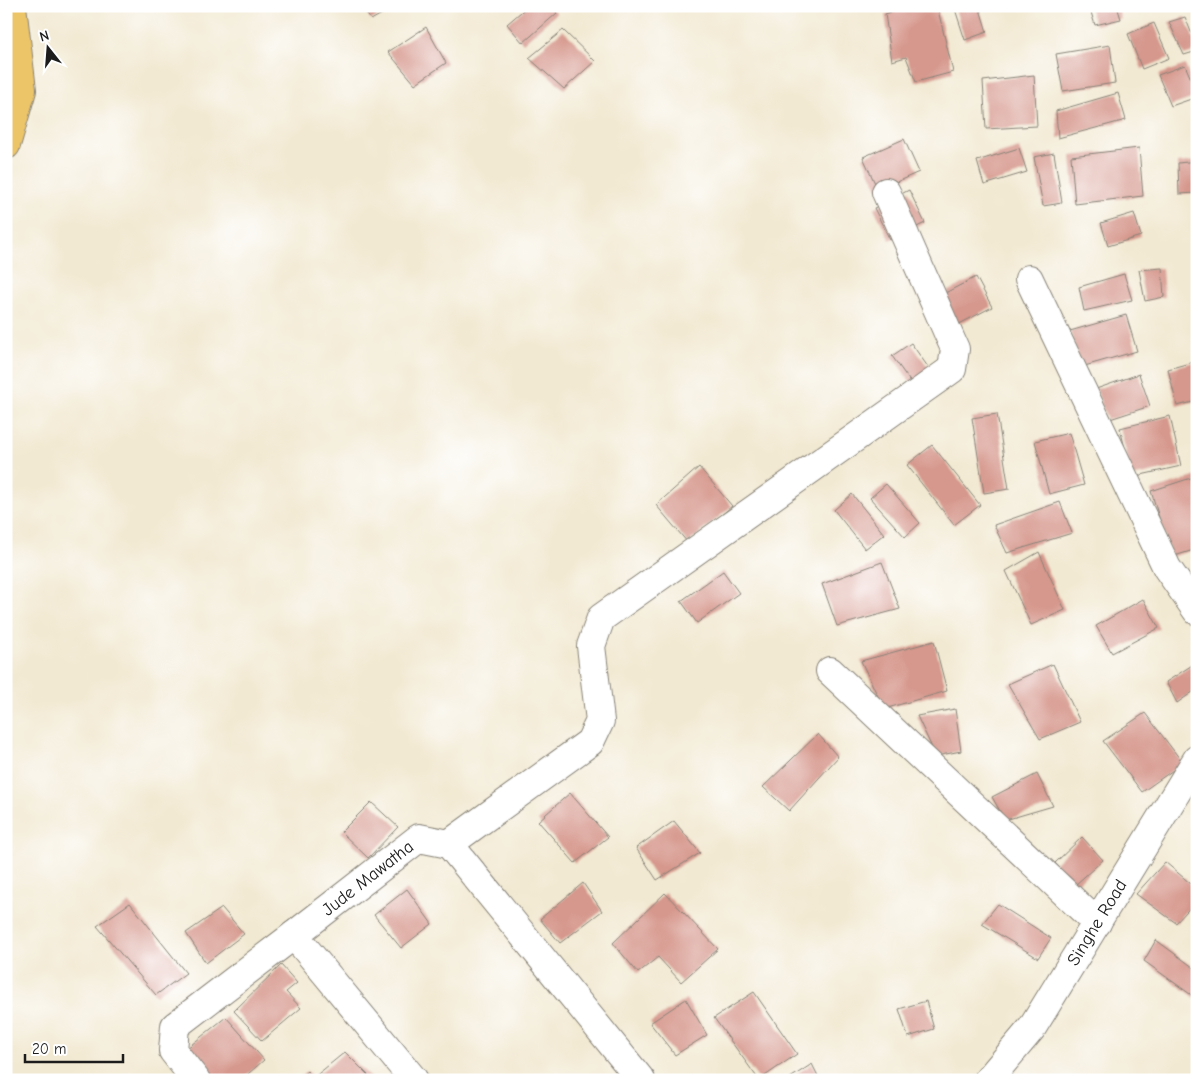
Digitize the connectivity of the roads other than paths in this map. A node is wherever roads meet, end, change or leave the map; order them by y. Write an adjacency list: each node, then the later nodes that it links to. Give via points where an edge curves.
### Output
1 (12, 6): 2 (highway, via 22,90)
2 (6, 145)
3 (886, 192): 8 (street, via 955,348 952,368 601,618 590,646 600,721 590,742)
4 (1029, 279): 5 (street, via 1167,568)
5 (1197, 611)
6 (830, 671): 9 (street)
7 (1197, 759): 9 (street, Singhe Road)
8 (450, 844): 10 (street, Jude Mawatha, via 419,838); 13 (street)
9 (1097, 923): 14 (street, Singhe Road, via 1032,1028)
10 (294, 935): 11 (street, Jude Mawatha, via 175,1026 173,1051); 12 (street)
11 (196, 1080)
12 (414, 1080)
13 (641, 1080)
14 (988, 1080)

